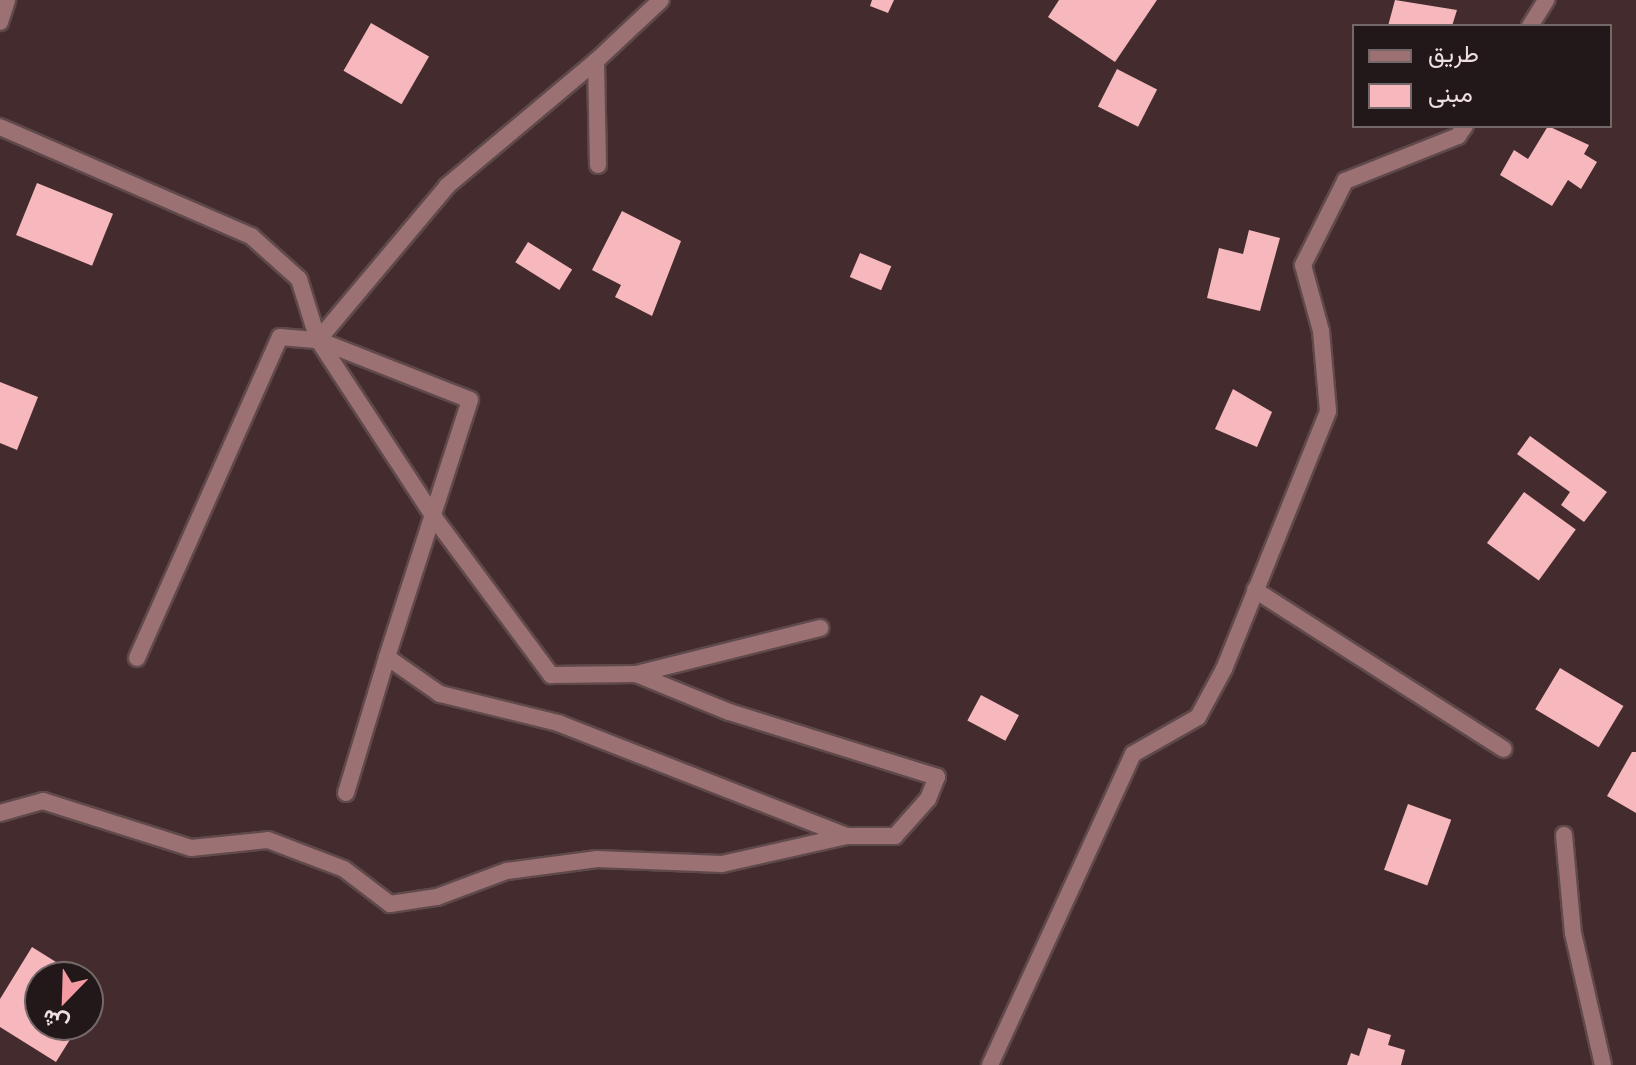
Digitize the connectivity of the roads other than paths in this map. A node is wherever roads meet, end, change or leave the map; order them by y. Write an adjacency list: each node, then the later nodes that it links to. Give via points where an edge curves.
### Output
1 (7, 0): 4 (street)
2 (661, 0): 6 (street)
3 (1546, 0): 5 (street)
4 (0, 22)
5 (1531, 24)
6 (596, 61): 9 (street); 10 (street, via 447,186)
7 (0, 127): 10 (street, via 251,236 299,279)
8 (1464, 128): 12 (street, via 1458,136 1345,181 1303,265 1321,331 1328,411)
9 (598, 165)
10 (318, 340): 11 (street); 11 (street, via 470,400); 15 (street, via 280,337)
11 (436, 520): 14 (street); 16 (street, via 551,675)
12 (1255, 590): 17 (street); 22 (street, via 1198,717 1133,754)
13 (820, 628): 16 (street)
14 (387, 657): 18 (street); 21 (street, via 440,694 558,723)
15 (137, 658)
16 (636, 674): 21 (street, via 773,727 937,777 895,836)
17 (1504, 749)
18 (346, 793)
19 (0, 813): 21 (street, via 43,801 191,848 268,840 344,869 390,904 437,897 507,871 597,859 722,864)
20 (1564, 835): 23 (street, via 1573,933)
21 (846, 836)
22 (990, 1065)
23 (1603, 1065)

